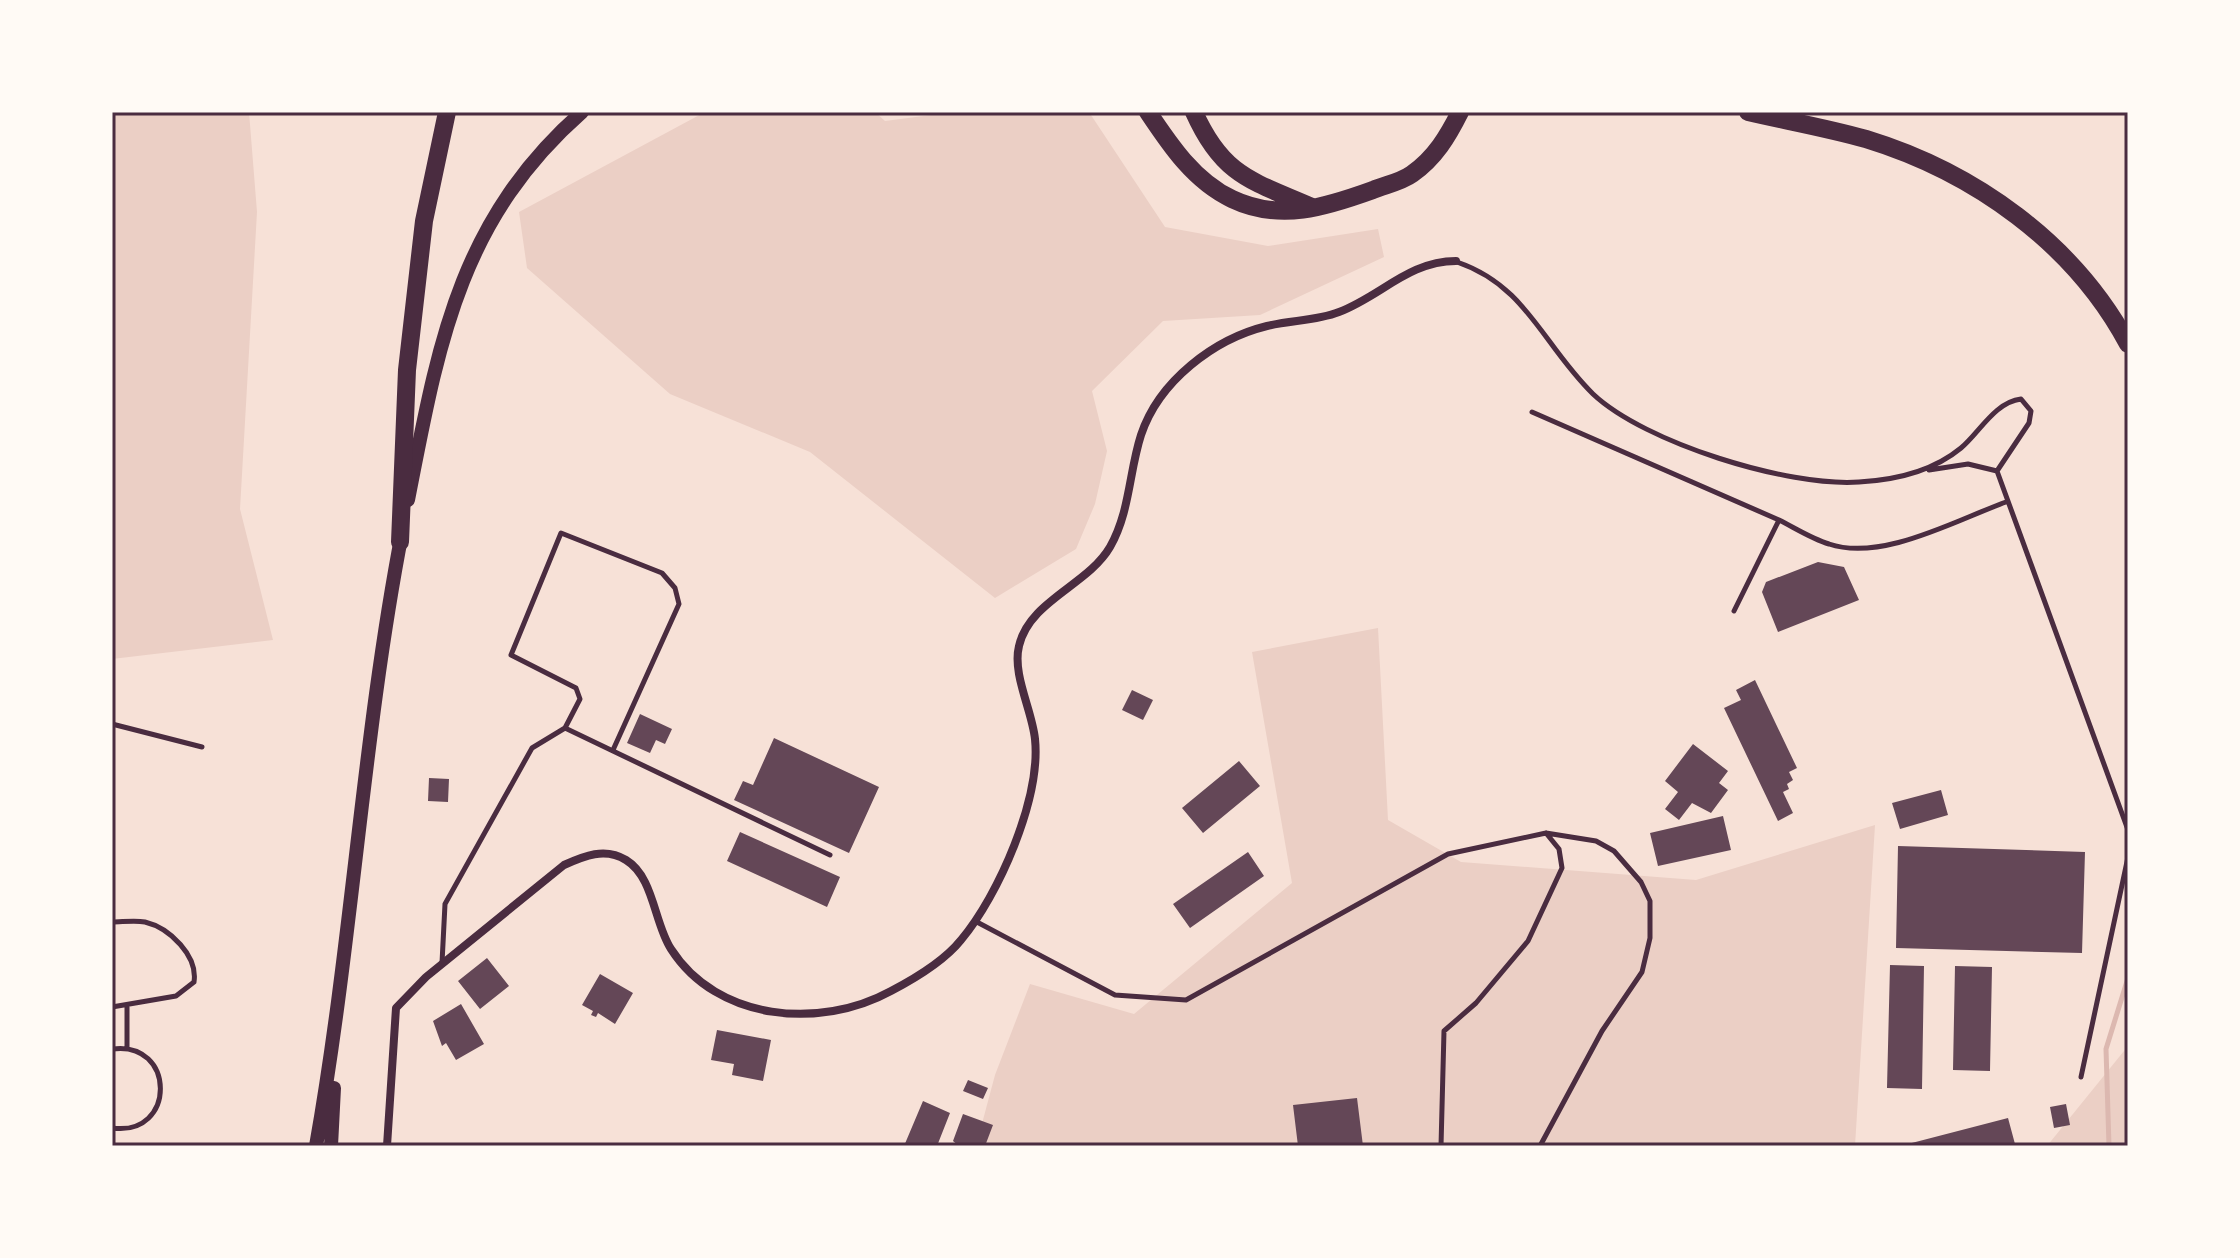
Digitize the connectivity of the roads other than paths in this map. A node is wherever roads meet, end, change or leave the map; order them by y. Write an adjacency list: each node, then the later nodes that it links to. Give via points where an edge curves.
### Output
1 (447, 112): 15 (highway, via 424,221 407,370)
2 (582, 112): 15 (main road, via 532,160 462,275 440,341)
3 (1148, 112): 7 (highway, via 1176,153 1230,198 1259,208)
4 (1194, 112): 7 (highway, via 1239,175 1267,192)
5 (1460, 112): 7 (highway, via 1435,154 1411,176)
6 (1748, 112): 9 (highway, via 1869,140 1970,183 2062,255 2093,289)
7 (1318, 210)
8 (1456, 261): 11 (lane, via 1489,274 1513,293 1593,393 1612,410 1653,431 1761,472 1856,482); 25 (street, via 1418,266 1356,306 1331,315 1266,326 1222,342 1196,360 1155,406 1141,433 1130,493 1111,546 1090,574 1025,629 1017,650 1035,739 1034,767 1026,809 1000,877)
9 (2128, 344)
10 (1532, 412): 14 (lane)
11 (1924, 471): 12 (lane, via 1968,464); 12 (lane, via 1960,448 1996,412 2021,399 2031,411 2029,423)
12 (1997, 471): 13 (lane)
13 (2006, 502): 14 (lane, via 1871,549 1829,545); 21 (lane)
14 (1779, 520): 16 (lane)
15 (400, 542): 30 (main road)
16 (1734, 611)
17 (112, 724): 19 (lane)
18 (565, 728): 20 (lane); 20 (lane, via 580,699 576,688 511,655 561,533 662,573 675,588 679,604); 27 (lane, via 532,748 445,904)
19 (202, 747)
20 (613, 750): 23 (lane)
21 (2128, 830)
22 (1546, 833): 25 (lane, via 1448,854 1186,1000 1115,995); 38 (lane, via 1559,849 1562,868 1528,941 1476,1003 1444,1031); 39 (lane, via 1596,841 1614,851 1641,882 1652,921 1642,972 1602,1031)
23 (830, 855)
24 (2128, 857): 33 (lane)
25 (974, 920): 27 (street, via 961,941 890,992 811,1014 750,1008 695,979 670,949 633,865 622,857 595,852 564,865)
26 (112, 922): 28 (lane, via 143,921 159,928 191,956 196,970 187,991)
27 (442, 964): 37 (street, via 396,1008)
28 (127, 1006): 29 (lane); 31 (lane)
29 (112, 1007)
30 (338, 1024): 35 (main road); 36 (main road)
31 (127, 1048): 32 (lane); 34 (lane, via 155,1067 160,1101 137,1126)
32 (112, 1049)
33 (2081, 1077)
34 (112, 1128)
35 (316, 1146)
36 (331, 1146)
37 (387, 1146)
38 (1441, 1146)
39 (1540, 1146)

